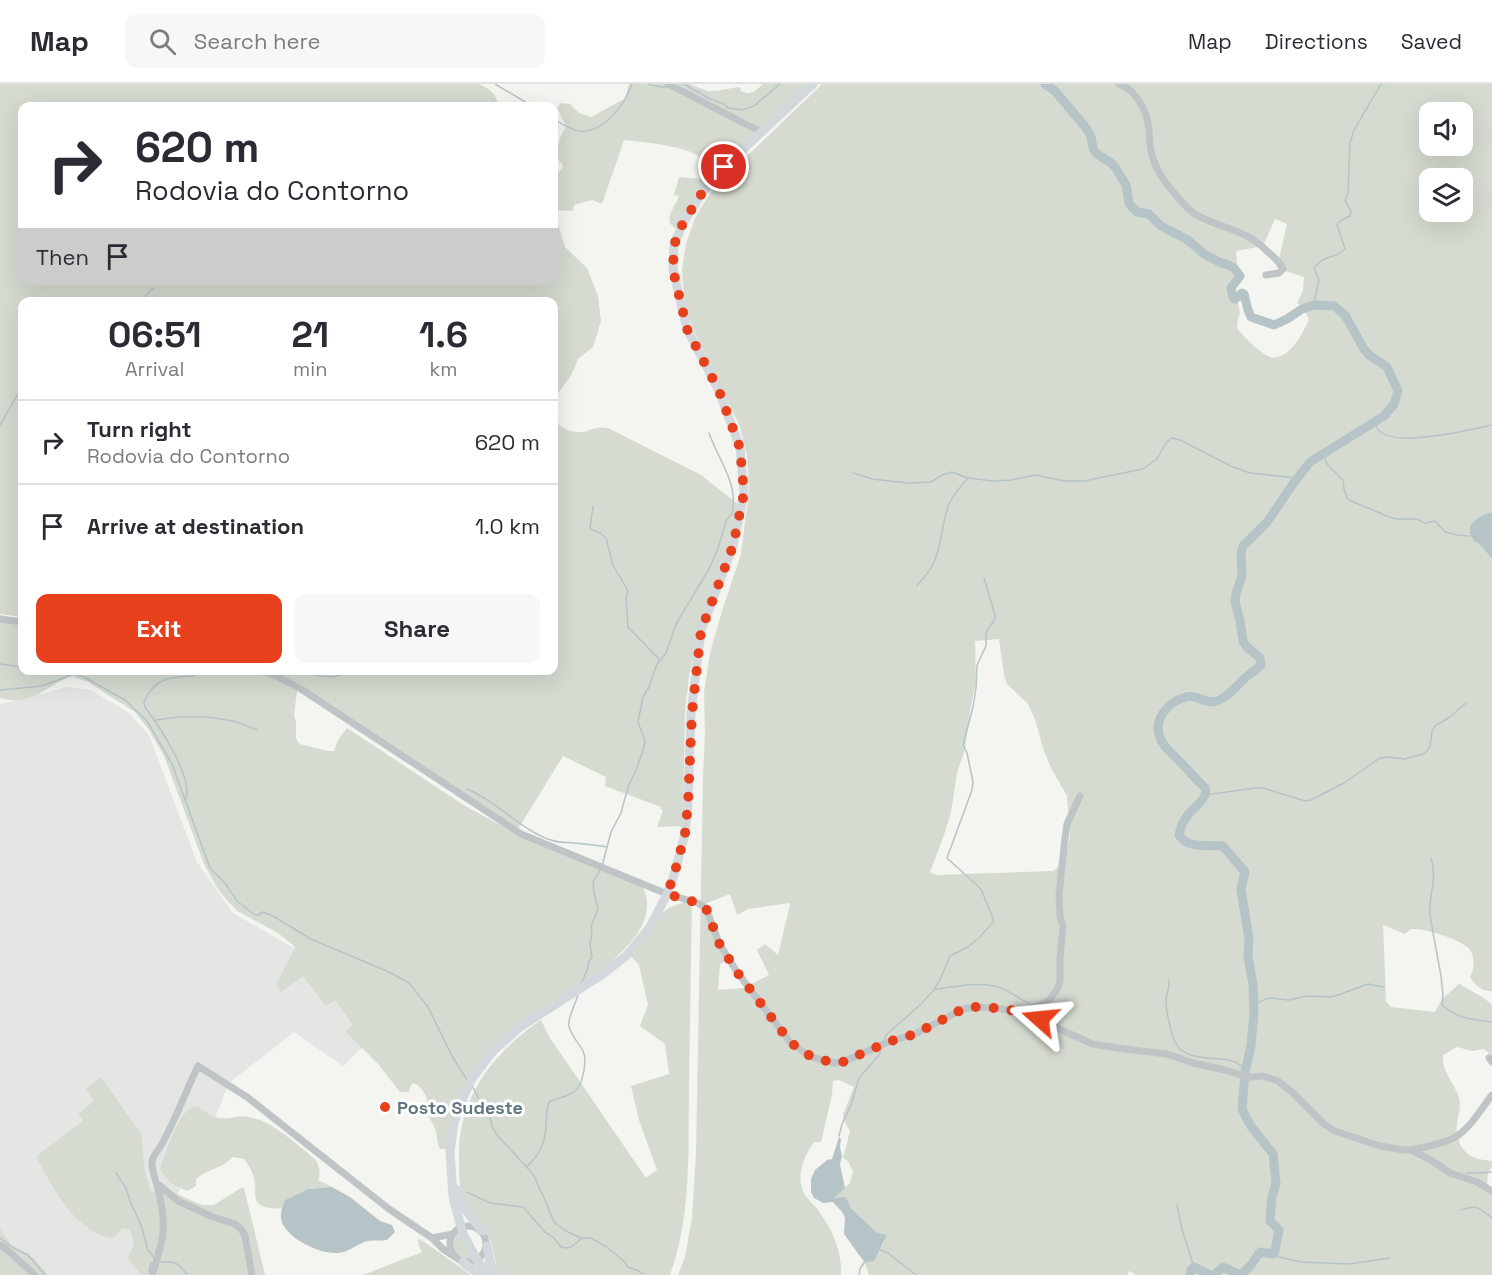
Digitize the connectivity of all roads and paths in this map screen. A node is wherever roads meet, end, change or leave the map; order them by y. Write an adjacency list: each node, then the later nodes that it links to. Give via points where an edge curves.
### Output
1 (668, 84): 4 (street)
2 (813, 84): 4 (main road)
3 (1119, 84): 5 (street, via 1134,94 1143,111 1152,155 1165,182 1195,214 1247,236 1272,255 1282,269)
4 (760, 132): 10 (main road, via 702,193 674,245 673,270 687,329 719,391 740,448 744,493 733,546 701,631 685,834)
5 (1266, 275)
6 (0, 619): 7 (street)
7 (18, 621)
8 (273, 675): 10 (street, via 301,689 521,834)
9 (1080, 796): 11 (street, via 1065,838 1059,895 1063,927 1060,981 1050,999)
10 (667, 894): 11 (street, via 706,908 719,943 737,972 790,1042 814,1058 843,1062 915,1034 963,1009); 14 (main road, via 650,927 627,955 520,1027 493,1051 473,1077 454,1123)
11 (1023, 1012): 13 (street, via 1092,1044 1167,1054 1278,1081 1335,1131 1380,1146)
12 (1492, 1095): 13 (street, via 1476,1118 1455,1137)
13 (1412, 1150): 16 (street, via 1450,1173)
14 (451, 1178): 17 (main road); 18 (main road, via 465,1209)
15 (158, 1184): 19 (street, via 152,1160 198,1066 247,1097); 25 (street, via 164,1231); 26 (street, via 178,1201 241,1229)
16 (1492, 1191)
17 (456, 1231): 18 (street, via 471,1226); 19 (street); 22 (street, via 450,1247); 23 (main road)
18 (482, 1231): 21 (street)
19 (432, 1239): 22 (street)
20 (0, 1245): 24 (street)
21 (487, 1246): 23 (street); 29 (main road)
22 (459, 1259): 23 (street); 27 (main road)
23 (477, 1260): 28 (main road)
24 (35, 1275)
25 (152, 1275)
26 (252, 1275)
27 (481, 1275)
28 (490, 1275)
29 (495, 1275)

